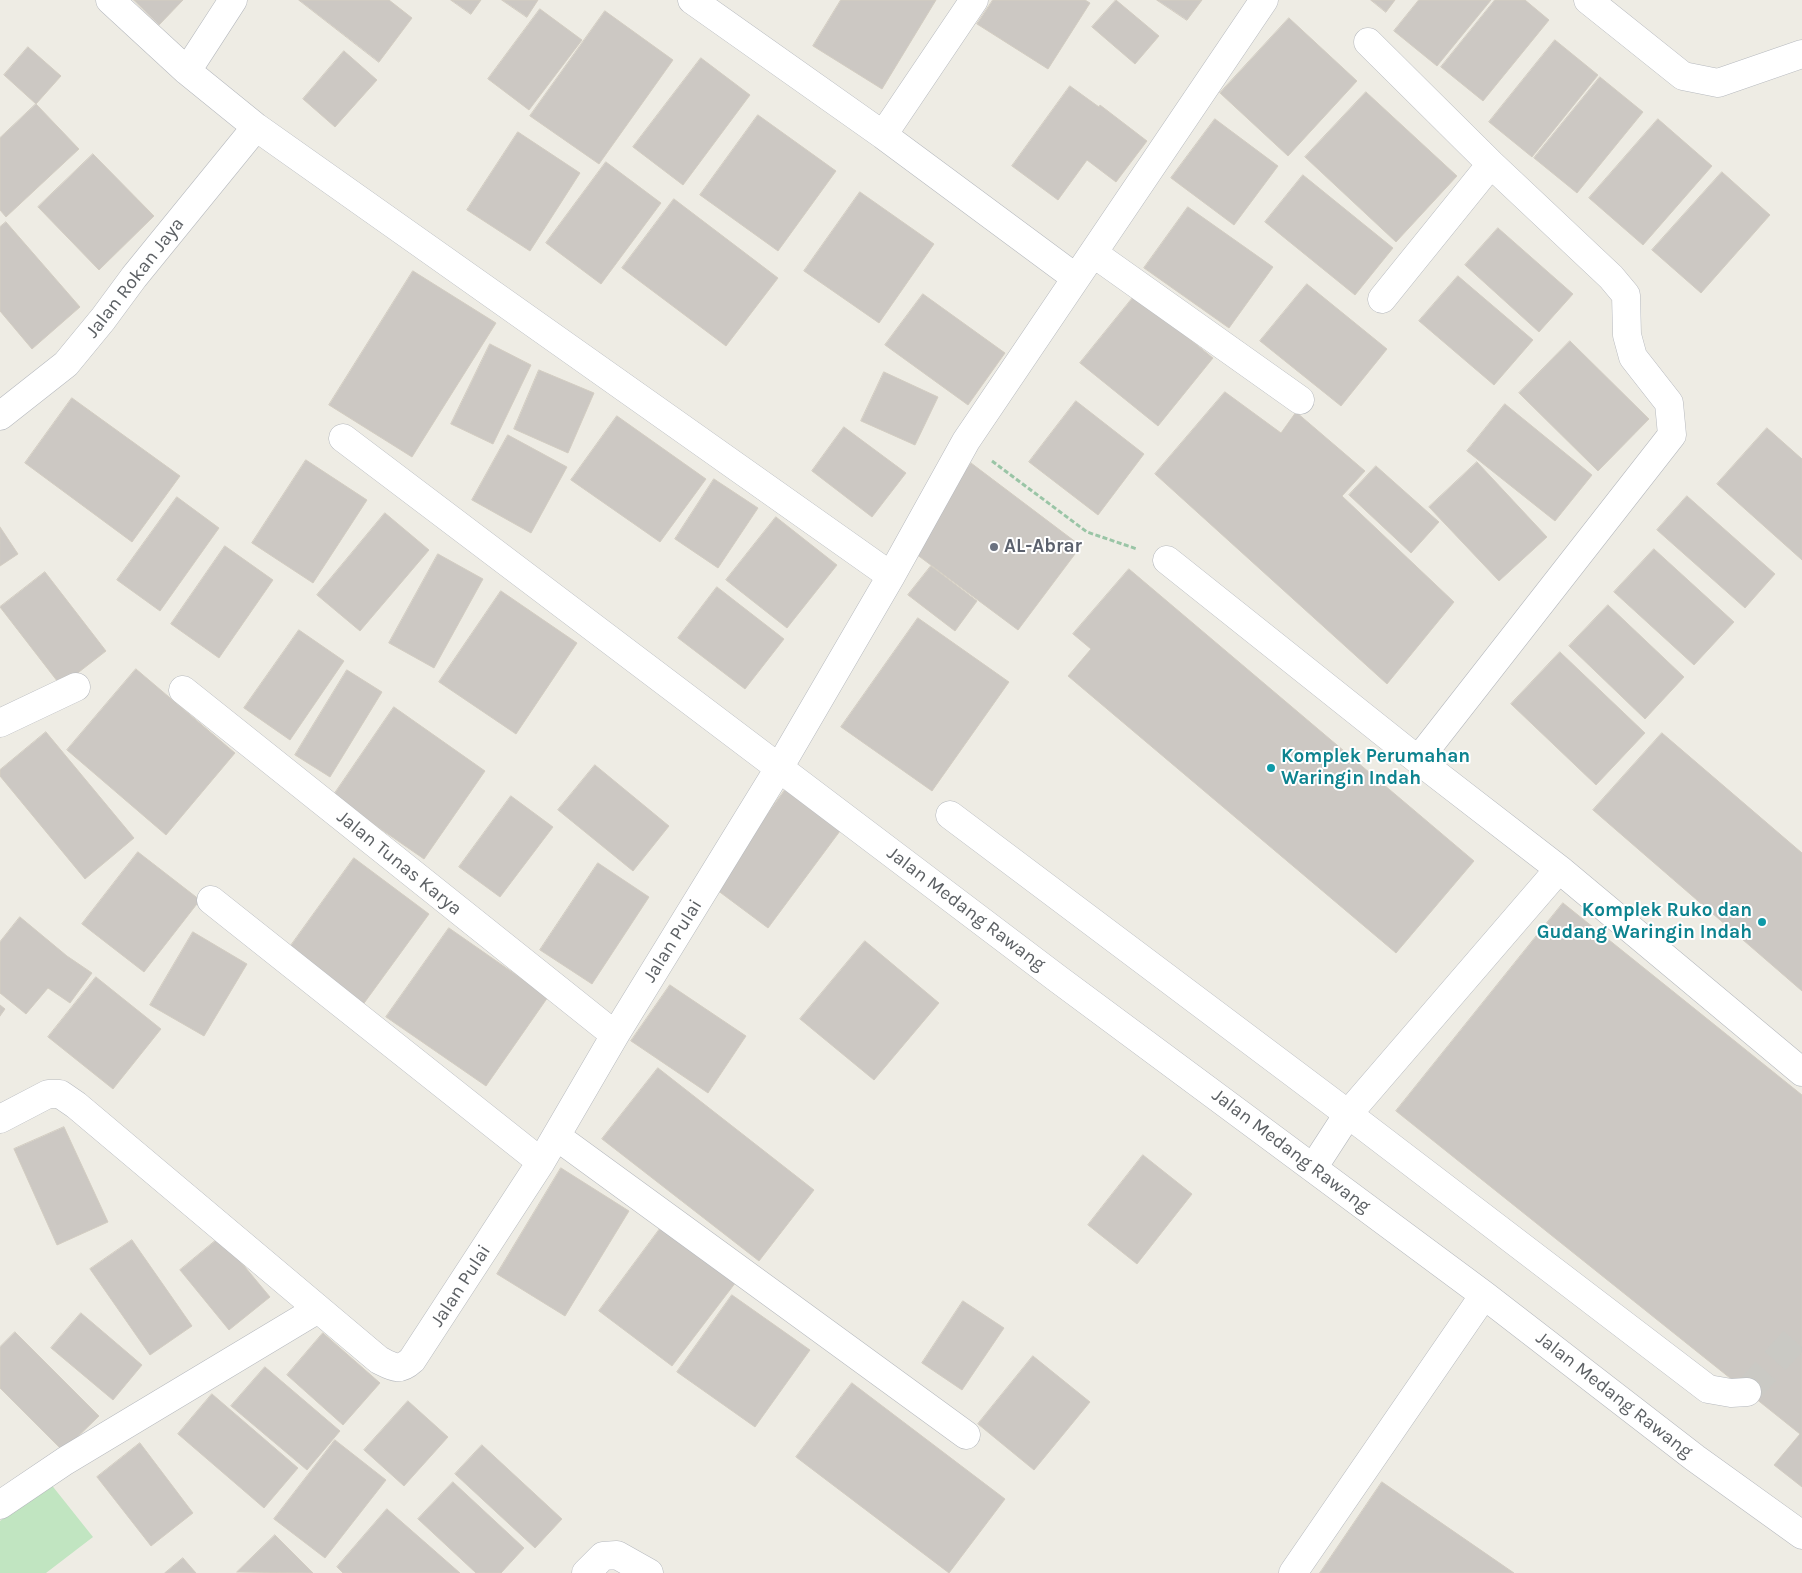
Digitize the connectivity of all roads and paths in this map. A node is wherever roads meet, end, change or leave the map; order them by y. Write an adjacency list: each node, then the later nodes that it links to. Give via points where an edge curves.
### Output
1 (110, 0): 9 (street)
2 (233, 0): 9 (street)
3 (692, 0): 11 (street)
4 (974, 0): 11 (street)
5 (1264, 0): 13 (street, Jalan Pulai)
6 (1588, 0): 8 (street, via 1683,76 1718,83)
7 (1368, 42): 12 (street)
8 (1802, 54)
9 (187, 71): 10 (street)
10 (256, 127): 17 (street, Jalan Rokan Jaya, via 66,364); 21 (street)
11 (884, 135): 14 (street)
12 (1491, 164): 15 (street); 25 (street, via 1626,295 1627,335 1633,357 1669,403 1672,436)
13 (1093, 252): 14 (street, Jalan Pulai); 16 (street)
14 (1076, 278): 19 (street, Jalan Pulai)
15 (1382, 299)
16 (1300, 400)
17 (0, 416)
18 (343, 438): 26 (street, Jalan Medang Rawang)
19 (966, 441): 20 (path, via 1087,532); 21 (street, Jalan Pulai)
20 (1167, 560): 25 (street)
21 (890, 576): 26 (street, Jalan Pulai)
22 (76, 687): 24 (street)
23 (183, 690): 30 (street, Jalan Tunas Karya)
24 (0, 723)
25 (1418, 760): 28 (street)
26 (779, 768): 30 (street, Jalan Pulai); 36 (street, Jalan Medang Rawang)
27 (950, 815): 32 (street)
28 (1559, 869): 31 (street); 32 (street)
29 (211, 900): 35 (street)
30 (615, 1035): 34 (street, Jalan Pulai)
31 (1802, 1072)
32 (1348, 1114): 36 (street); 39 (street, via 1708,1389)
33 (0, 1120): 38 (street, Jalan Pulai, via 48,1094 60,1094)
34 (556, 1136): 35 (street, Jalan Pulai); 40 (street)
35 (541, 1162): 38 (street, Jalan Pulai, via 405,1367 395,1368 379,1360)
36 (1313, 1168): 37 (street, Jalan Medang Rawang)
37 (1484, 1295): 42 (street, Jalan Medang Rawang, via 1695,1458); 45 (street)
38 (318, 1310): 41 (street, via 65,1461)
39 (1747, 1392)
40 (966, 1435)
41 (0, 1504)
42 (1802, 1535)
43 (586, 1573): 44 (street, via 603,1556 617,1555)
44 (649, 1573)
45 (1293, 1573)

